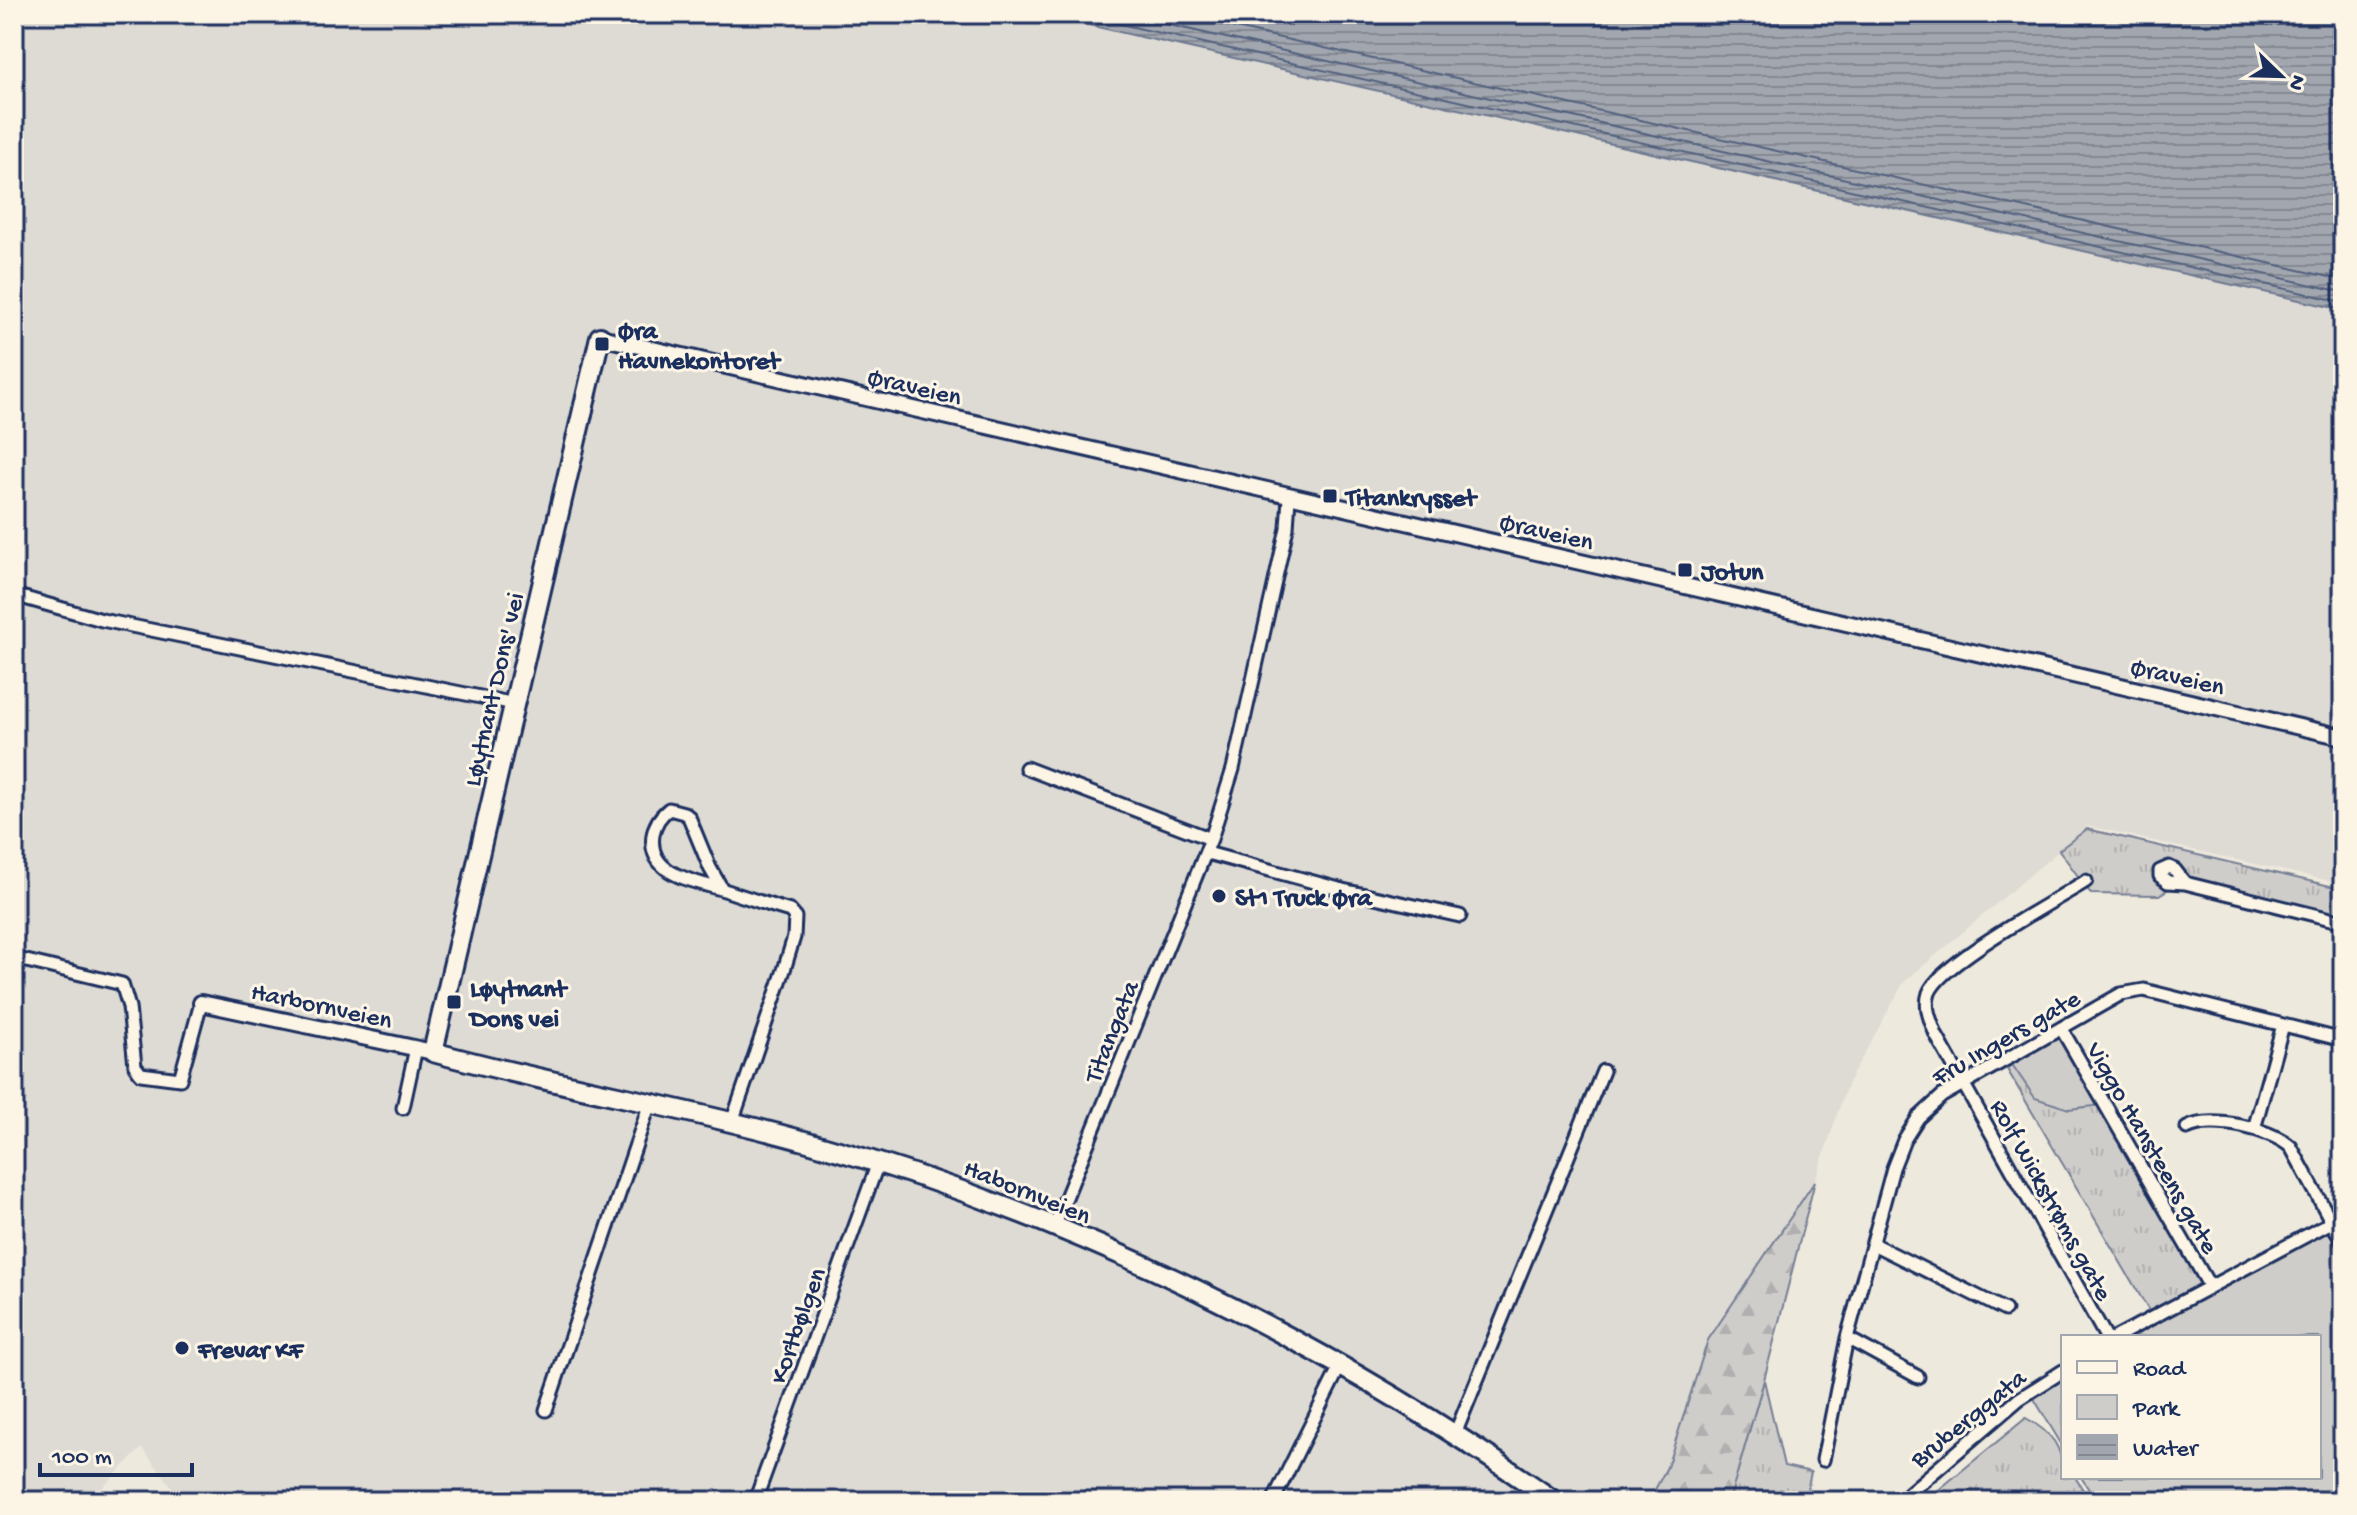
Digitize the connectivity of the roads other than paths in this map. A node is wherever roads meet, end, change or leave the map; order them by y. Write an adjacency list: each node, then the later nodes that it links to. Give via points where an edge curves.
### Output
1 (600, 337): 2 (street, Øraveien); 4 (highway, Løytnant Dons' vei)
2 (1289, 497): 5 (street, Øraveien); 7 (street, Titangata, via 1287,528 1246,713)
3 (14, 595): 4 (street, via 111,622)
4 (515, 704): 19 (highway, Løytnant Dons' vei)
5 (2343, 737)
6 (1026, 768): 7 (street)
7 (1211, 839): 8 (street, Titangata)
8 (1207, 853): 12 (street); 29 (street, Titangata)
9 (2086, 881): 21 (street, Rolf Wickstrøms gate, via 1943,973 1930,992 1926,1008)
10 (2185, 883): 13 (street)
11 (722, 889): 11 (street, via 679,877 654,855 657,821 669,809 689,817); 24 (street, via 790,911 795,919 784,970)
12 (1460, 916)
13 (2343, 922)
14 (14, 958): 15 (street, via 122,984 135,1066 141,1074 180,1079)
15 (201, 1003): 19 (street, Harbornveien)
16 (2283, 1025): 17 (street, Fru Ingers gate, via 2144,990 2121,994); 18 (street, Fru Ingers gate); 26 (street)
17 (2061, 1028): 21 (street, Fru Ingers gate); 32 (street, Viggo Hansteens gate)
18 (2343, 1040)
19 (425, 1050): 22 (highway, Habornveien); 23 (street)
20 (1603, 1071): 41 (street)
21 (1962, 1083): 31 (street, Fru Ingers gate, via 1918,1118 1904,1140); 34 (street, Rolf Wickstrøms gate)
22 (650, 1103): 24 (highway, Habornveien); 40 (street)
23 (403, 1108)
24 (732, 1122): 27 (highway, Habornveien)
25 (2187, 1128): 26 (street, via 2216,1122)
26 (2254, 1129): 28 (street, via 2291,1147)
27 (878, 1163): 29 (highway, Habornveien); 43 (street, Kortbølgen)
28 (2337, 1219): 30 (street); 32 (street)
29 (1054, 1227): 37 (highway, Habornveien, via 1258,1321)
30 (2343, 1243)
31 (1873, 1244): 33 (street); 36 (street, Fru Ingers gate)
32 (2210, 1287): 35 (street)
33 (2005, 1310)
34 (2105, 1335)
35 (2120, 1335)
36 (1847, 1338): 39 (street); 42 (street, Fru Ingers gate)
37 (1340, 1366): 41 (highway, Habornveien); 44 (street)
38 (2061, 1372): 46 (street, Bruberggata, via 2019,1399)
39 (1918, 1377)
40 (546, 1410)
41 (1455, 1434): 45 (highway, Habornveien)
42 (1823, 1460)
43 (755, 1501)
44 (1273, 1501)
45 (1554, 1501)
46 (1900, 1501)

